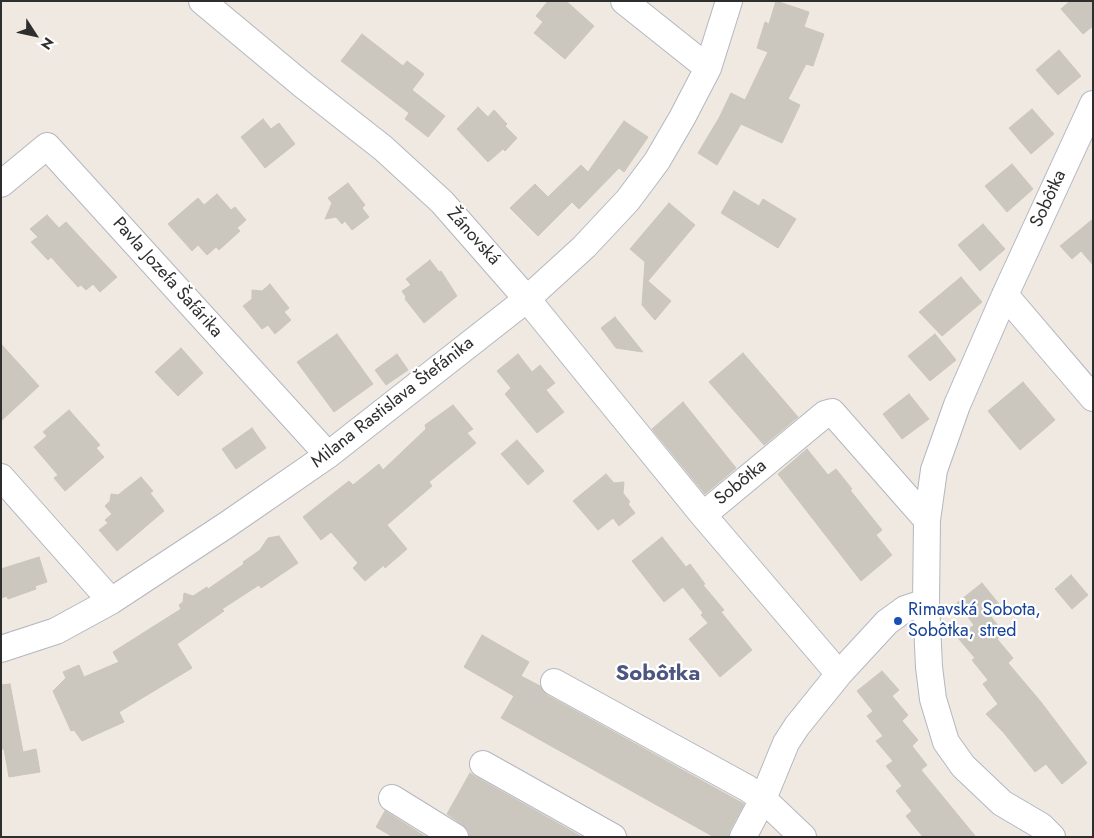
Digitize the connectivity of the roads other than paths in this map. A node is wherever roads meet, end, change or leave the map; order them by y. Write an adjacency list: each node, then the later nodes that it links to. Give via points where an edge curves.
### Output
1 (202, 1): 8 (street, Žánovská, via 383,148 442,202)
2 (624, 1): 4 (street)
3 (730, 1): 4 (street, Milana Rastislava Štefánika)
4 (708, 68): 8 (street, Milana Rastislava Štefánika, via 657,161 628,200 584,247)
5 (1093, 104): 7 (street, Sobôtka)
6 (1, 184): 10 (street, Pavla Jozefa Šafárika, via 47,146)
7 (1004, 295): 9 (street); 13 (street, Sobôtka, via 934,470)
8 (527, 299): 10 (street, Milana Rastislava Štefánika); 12 (street, Žánovská)
9 (1093, 398)
10 (328, 455): 14 (street, Milana Rastislava Štefánika)
11 (1, 477): 14 (street)
12 (702, 515): 13 (street, Sobôtka, via 825,414 832,412); 17 (street, Sobôtka)
13 (927, 520): 15 (street, Sobôtka)
14 (111, 602): 16 (street, Milana Rastislava Štefánika, via 56,631)
15 (926, 602): 17 (street, via 905,609 887,622); 26 (street, Sobôtka, via 933,699 946,742 963,766 1002,803 1041,826)
16 (1, 649)
17 (839, 674): 21 (street, via 786,743)
18 (554, 682): 21 (street)
19 (483, 764): 22 (street)
20 (392, 798): 23 (street)
21 (763, 799): 24 (street); 25 (street)
22 (597, 833)
23 (455, 837)
24 (743, 837)
25 (803, 837)
26 (1052, 837)

